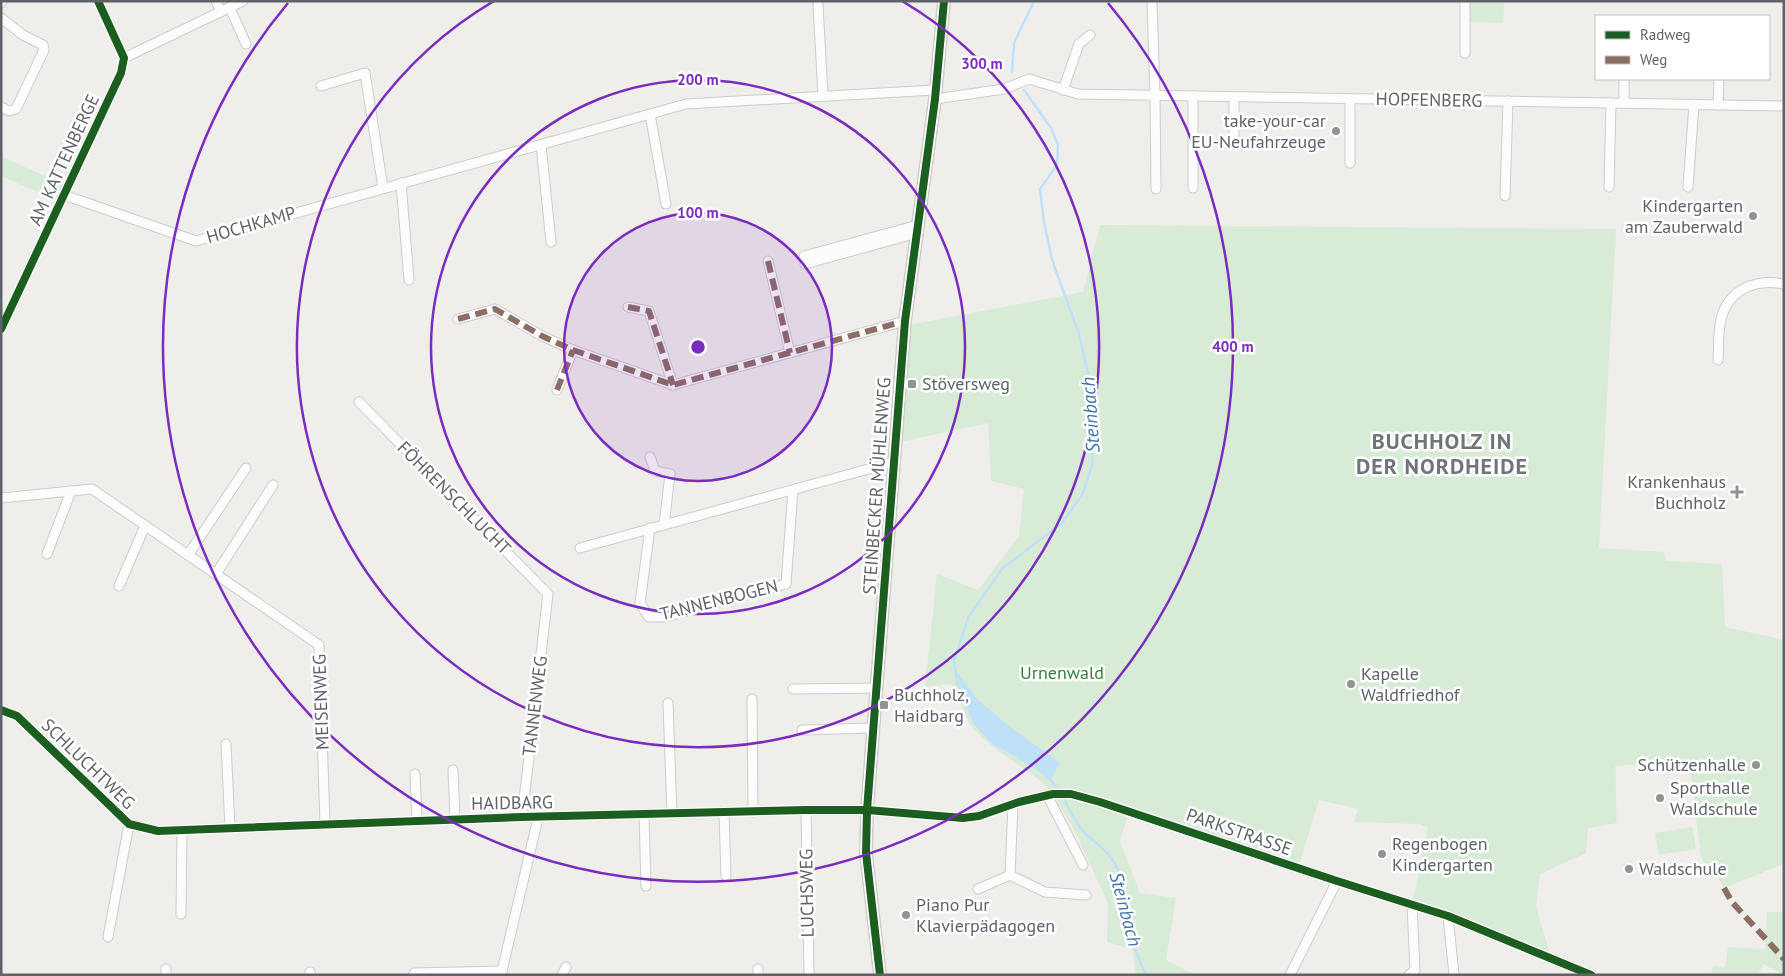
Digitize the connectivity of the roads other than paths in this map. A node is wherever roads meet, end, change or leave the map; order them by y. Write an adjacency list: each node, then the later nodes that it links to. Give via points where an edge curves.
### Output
1 (98, 1): 14 (street)
2 (216, 1): 9 (street)
3 (243, 1): 8 (street)
4 (944, 1): 19 (street, STEINBECKER MÜHLENWEG)
5 (1152, 1): 20 (street)
6 (1465, 1): 13 (street)
7 (818, 5): 21 (street)
8 (230, 8): 9 (street); 12 (street)
9 (220, 12): 14 (street)
10 (1, 18): 31 (street, via 43,45 44,50 16,109)
11 (1090, 35): 18 (street, via 1079,44)
12 (246, 44)
13 (1464, 53)
14 (124, 58): 42 (street, AM KATTENBERGE, via 122,73)
15 (1624, 80): 27 (street)
16 (1719, 80): 29 (street)
17 (321, 86): 39 (street, via 365,73)
18 (1063, 90): 19 (street, HOPFENBERG, via 1029,79 1004,89); 20 (street, HOPFENBERG, via 1078,94)
19 (935, 95): 21 (street, HOCHKAMP); 45 (street, STEINBECKER MÜHLENWEG)
20 (1155, 95): 22 (street, HOPFENBERG); 41 (street)
21 (823, 96): 32 (street, HOCHKAMP, via 686,104)
22 (1193, 96): 23 (street, HOPFENBERG); 40 (street)
23 (1234, 97): 24 (street, HOPFENBERG); 33 (street)
24 (1350, 99): 25 (street, HOPFENBERG); 35 (street, HOPFENBERG)
25 (1508, 101): 26 (street, HOPFENBERG); 43 (street, HOPFENBERG)
26 (1611, 103): 27 (street, HOPFENBERG); 37 (street)
27 (1624, 103): 28 (street, HOPFENBERG)
28 (1694, 104): 29 (street, HOPFENBERG); 38 (street)
29 (1718, 105): 30 (street, HOPFENBERG)
30 (1784, 106)
31 (1, 108)
32 (650, 114): 34 (street, HOCHKAMP); 44 (street)
33 (1234, 142)
34 (541, 144): 36 (street, HOCHKAMP); 46 (street)
35 (1350, 163)
36 (401, 183): 39 (street, HOCHKAMP); 49 (street)
37 (1609, 187)
38 (1688, 187)
39 (383, 188): 42 (street, HOCHKAMP, via 196,241)
40 (1193, 188)
41 (1156, 189)
42 (64, 195): 54 (street, AM KATTENBERGE)
43 (1505, 196)
44 (666, 204)
45 (918, 229): 47 (street); 53 (street, STEINBECKER MÜHLENWEG)
46 (551, 242)
47 (805, 260)
48 (768, 261): 56 (street)
49 (409, 280)
50 (1784, 284): 57 (street, via 1759,283 1744,288 1731,298 1720,325)
51 (628, 307): 58 (street, via 649,311)
52 (458, 319): 55 (street, via 495,309)
53 (905, 321): 56 (street); 62 (street, STEINBECKER MÜHLENWEG)
54 (1, 329)
55 (573, 350): 58 (street); 59 (street)
56 (790, 353): 58 (street)
57 (1718, 360)
58 (673, 384)
59 (557, 390)
60 (359, 402): 76 (street, FÖHRENSCHLUCHT)
61 (650, 457): 68 (street, via 655,471 670,474)
62 (894, 462): 65 (street); 77 (street, STEINBECKER MÜHLENWEG)
63 (246, 468): 73 (street)
64 (273, 485): 74 (street)
65 (793, 490): 68 (street); 70 (street, TANNENBOGEN, via 786,584 665,617 649,617 640,603)
66 (71, 491): 67 (street, MEISENWEG); 69 (street, MEISENWEG, via 92,489); 72 (street)
67 (1, 498)
68 (664, 525): 70 (street)
69 (145, 526): 73 (street, MEISENWEG); 75 (street)
70 (650, 528): 71 (street)
71 (580, 548)
72 (47, 554)
73 (188, 555): 74 (street, MEISENWEG)
74 (216, 574): 100 (street, MEISENWEG, via 320,645)
75 (120, 586)
76 (548, 594): 95 (street, TANNENWEG)
77 (876, 688): 78 (street); 82 (street, STEINBECKER MÜHLENWEG)
78 (793, 689)
79 (752, 699): 92 (street)
80 (668, 703): 93 (street)
81 (1, 710): 99 (street, SCHLUCHTWEG, via 17,716)
82 (873, 728): 83 (street); 90 (street, STEINBECKER MÜHLENWEG)
83 (802, 730)
84 (226, 744): 101 (street)
85 (453, 770): 97 (street, HAIDBARG)
86 (415, 774): 98 (street)
87 (1047, 795): 88 (street, PARKSTRASSE); 104 (street); 107 (street, PARKSTRASSE, via 1071,794 1100,802)
88 (1013, 804): 90 (street, PARKSTRASSE, via 963,818); 105 (street)
89 (806, 810): 90 (street, HAIDBARG); 92 (street, HAIDBARG); 117 (street, LUCHSWEG)
90 (867, 810): 118 (street, STEINBECKER MÜHLENWEG, via 866,853)
91 (724, 812): 92 (street, HAIDBARG); 93 (street, HAIDBARG); 106 (street)
92 (754, 812)
93 (672, 814): 94 (street, HAIDBARG)
94 (644, 815): 96 (street, HAIDBARG); 108 (street)
95 (522, 817): 96 (street, HAIDBARG); 97 (street, HAIDBARG)
96 (538, 818): 116 (street)
97 (455, 820): 98 (street, HAIDBARG)
98 (417, 821): 100 (street, HAIDBARG)
99 (129, 824): 103 (street, SCHLUCHTWEG); 114 (street, SCHLUCHTWEG)
100 (325, 824): 101 (street, HAIDBARG)
101 (230, 828): 102 (street, HAIDBARG)
102 (182, 830): 103 (street, HAIDBARG); 112 (street)
103 (158, 831)
104 (1083, 865)
105 (1010, 875): 109 (street); 110 (street, via 1045,892)
106 (726, 876)
107 (1337, 881): 111 (street, PARKSTRASSE); 119 (street)
108 (646, 886)
109 (978, 889)
110 (1086, 895)
111 (1412, 904): 113 (street, PARKSTRASSE); 120 (street, via 1415,970)
112 (181, 914)
113 (1448, 916): 121 (street); 122 (street, PARKSTRASSE)
114 (108, 937)
115 (414, 973): 116 (street)
116 (502, 973)
117 (809, 975)
118 (880, 975)
119 (1290, 975)
120 (1409, 975)
121 (1454, 975)
122 (1591, 975)

